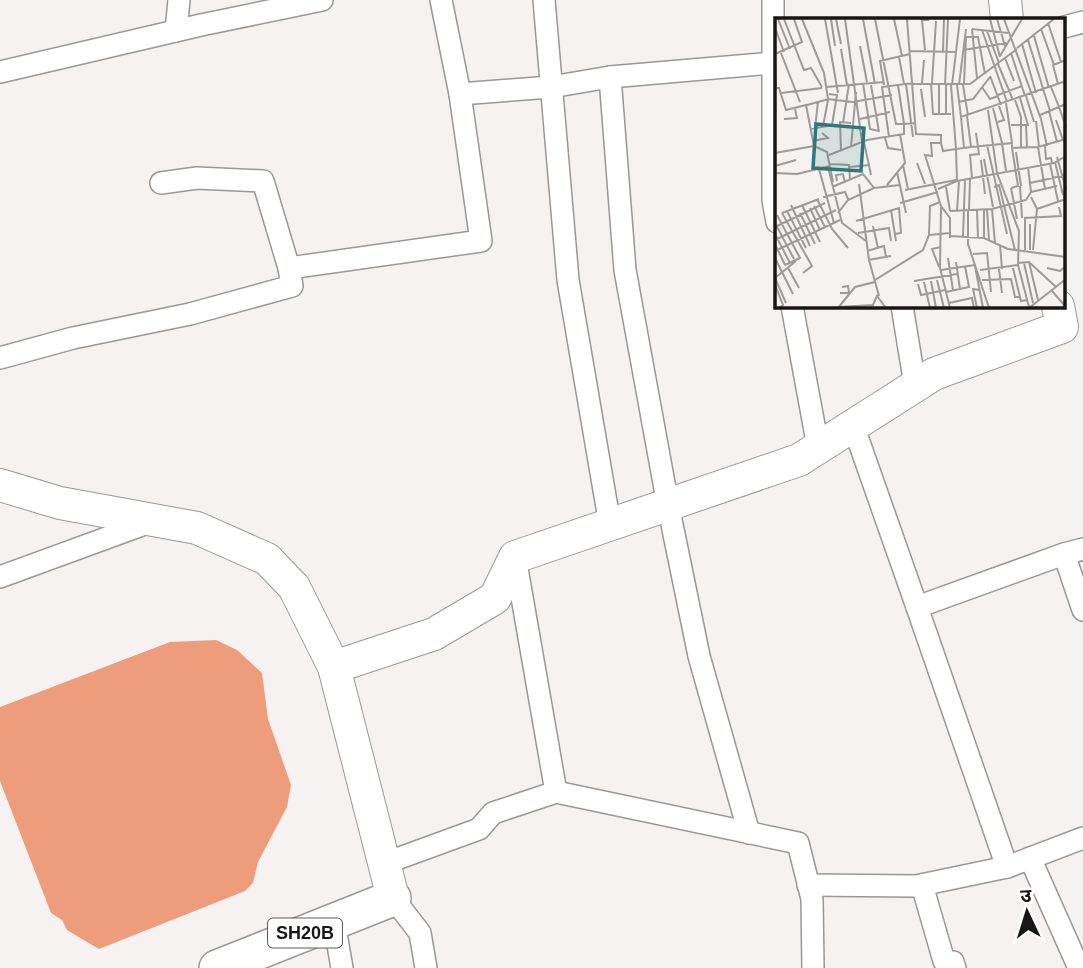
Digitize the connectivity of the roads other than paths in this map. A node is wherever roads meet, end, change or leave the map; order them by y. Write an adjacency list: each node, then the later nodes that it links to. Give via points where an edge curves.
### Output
1 (179, 0): 10 (street)
2 (322, 0): 10 (street)
3 (441, 0): 16 (street)
4 (544, 0): 15 (street)
5 (773, 0): 11 (street)
6 (1005, 0): 7 (street)
7 (1007, 18)
8 (1083, 22): 9 (street)
9 (1066, 26)
10 (176, 31): 13 (street)
11 (775, 34): 12 (street)
12 (773, 63): 14 (street); 18 (street)
13 (0, 72)
14 (610, 77): 15 (street); 28 (street, via 625,270)
15 (551, 87): 16 (street); 30 (street, via 568,280)
16 (460, 93): 19 (street, via 481,241)
17 (161, 183): 19 (street, via 197,178 263,181)
18 (775, 211)
19 (289, 268): 23 (street, via 292,286)
20 (792, 308): 26 (street)
21 (902, 308): 24 (street)
22 (1068, 317): 24 (street)
23 (0, 358)
24 (915, 385): 25 (street)
25 (853, 425): 26 (street); 34 (street)
26 (818, 447): 28 (street, via 799,460)
27 (0, 485): 29 (street, via 60,503)
28 (668, 505): 30 (street); 38 (street, via 699,656)
29 (154, 521): 33 (street); 36 (street, via 197,528 267,559 295,587)
30 (610, 525): 32 (street)
31 (1073, 551): 34 (street); 35 (street)
32 (515, 557): 36 (street, via 495,598 434,634); 37 (street)
33 (0, 577)
34 (918, 607): 42 (street)
35 (1083, 610)
36 (334, 667): 41 (street)
37 (556, 792): 38 (street); 41 (street, via 493,813 479,829)
38 (749, 833): 43 (street, via 797,843)
39 (1083, 838): 40 (street)
40 (1030, 858): 42 (street); 52 (street)
41 (383, 864): 45 (street)
42 (1007, 867): 44 (street)
43 (808, 885): 44 (street); 50 (street)
44 (922, 885): 51 (street, via 944,961 953,962)
45 (393, 898): 46 (main road, SH20B); 49 (street, via 420,933)
46 (334, 922): 47 (main road, SH20B); 48 (street)
47 (217, 968)
48 (342, 968)
49 (426, 968)
50 (813, 968)
51 (955, 968)
52 (1079, 968)

